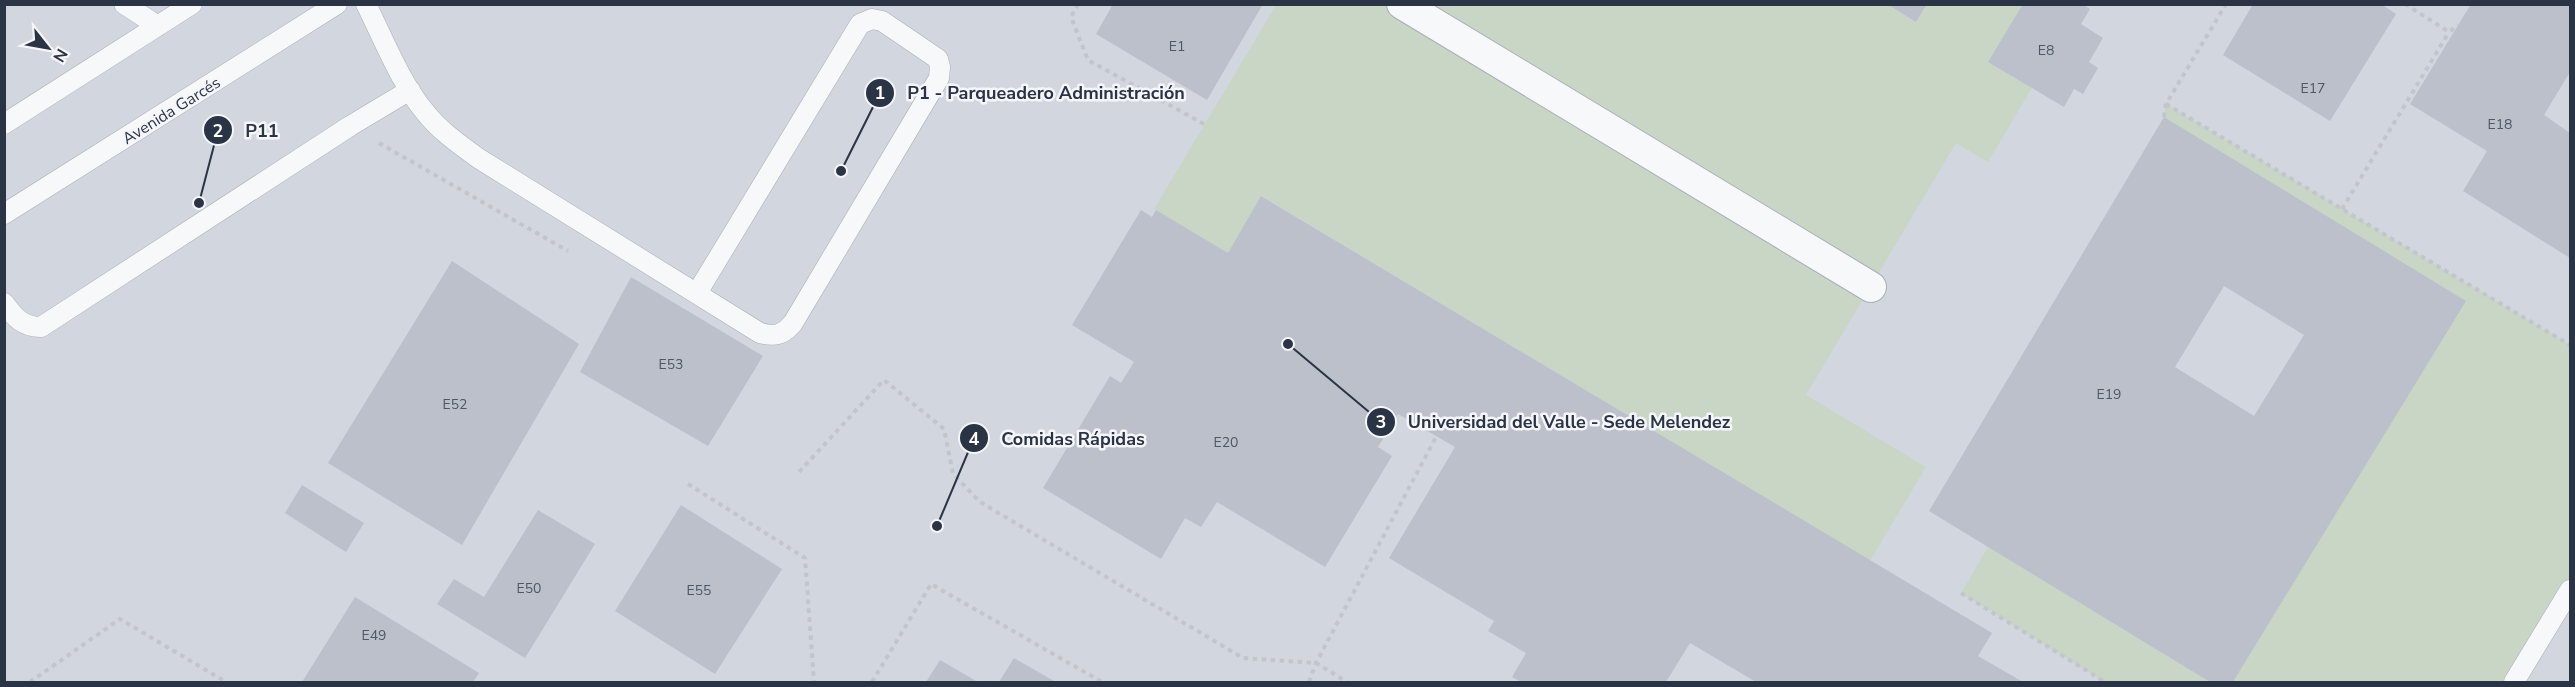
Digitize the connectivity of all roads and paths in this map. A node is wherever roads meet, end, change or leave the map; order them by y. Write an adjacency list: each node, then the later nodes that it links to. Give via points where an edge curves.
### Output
1 (124, 4): 10 (lane)
2 (192, 4): 10 (lane)
3 (337, 4): 19 (lane, Avenida Garcés)
4 (366, 4): 12 (lane)
5 (1078, 4): 16 (path, via 1071,16 1088,60)
6 (1402, 4): 21 (street)
7 (2226, 4): 13 (path)
8 (2405, 4): 11 (path)
9 (2458, 25): 11 (path)
10 (158, 26): 15 (lane)
11 (2449, 32): 18 (path)
12 (410, 90): 17 (lane); 22 (lane, via 423,111 452,140)
13 (2166, 105): 14 (path); 18 (path)
14 (2164, 117)
15 (4, 124)
16 (1204, 124)
17 (350, 126): 20 (path); 23 (lane, via 41,327 27,327)
18 (2342, 209): 24 (path)
19 (4, 214)
20 (576, 255)
21 (1871, 287)
22 (697, 293): 22 (lane, via 760,333 770,336 787,330 939,78 938,59 882,21 860,24)
23 (4, 303)
24 (2571, 345)
25 (1436, 436): 30 (path)
26 (799, 471): 30 (path, via 884,380 944,429 953,474 980,502 1243,658)
27 (688, 484): 33 (path, via 806,558)
28 (2571, 590): 39 (lane)
29 (1961, 593): 38 (path)
30 (1316, 663): 36 (path); 37 (path)
31 (30, 682): 32 (path, via 120,619)
32 (226, 682)
33 (814, 682)
34 (873, 682): 35 (path, via 931,584)
35 (1102, 682)
36 (1309, 682)
37 (1347, 682)
38 (2105, 682)
39 (2514, 682)

